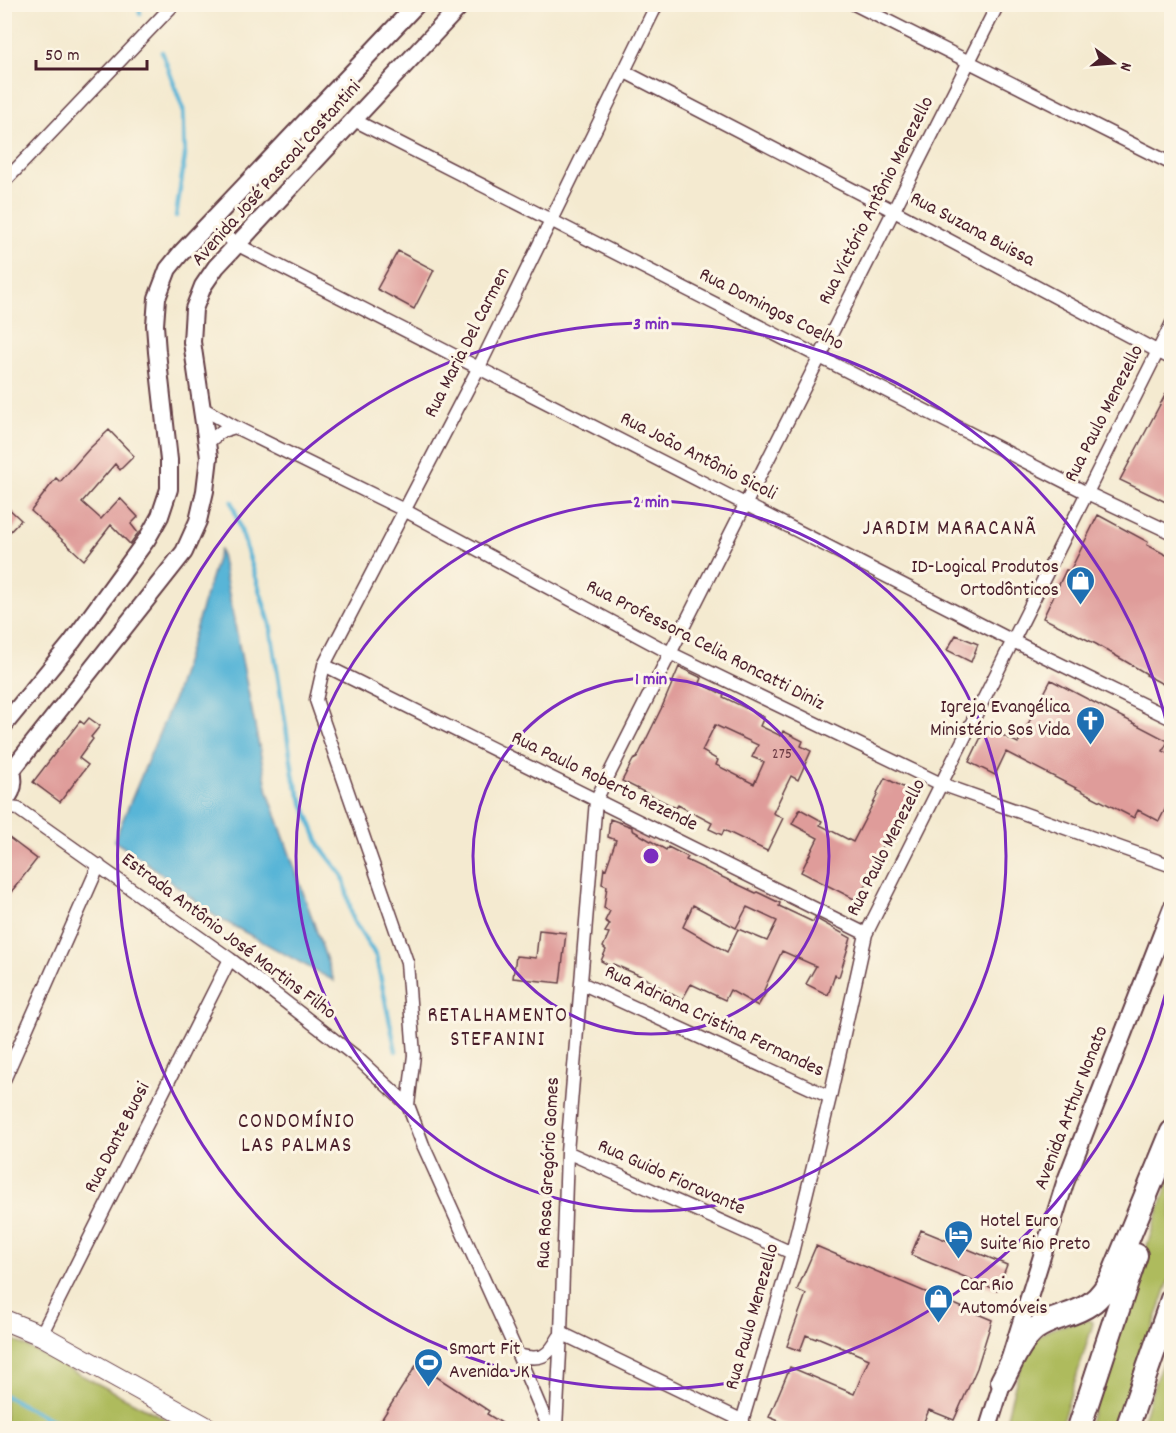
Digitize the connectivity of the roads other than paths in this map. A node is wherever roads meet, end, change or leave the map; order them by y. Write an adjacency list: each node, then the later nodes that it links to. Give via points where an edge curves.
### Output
1 (174, 4): 11 (street)
2 (417, 4): 14 (main road, Avenida José Pascoal Costantini)
3 (462, 4): 9 (main road, Avenida José Pascoal Costantini)
4 (657, 4): 8 (street, Rua Maria Del Carmen)
5 (854, 4): 7 (street)
6 (998, 4): 7 (street, Rua Victório Antônio Menezello)
7 (969, 61): 10 (street); 12 (street, Rua Victório Antônio Menezello)
8 (625, 72): 12 (street, Rua Suzana Buissa); 13 (street, Rua Maria Del Carmen)
9 (354, 120): 13 (street, Rua Domingos Coelho); 15 (main road, Avenida José Pascoal Costantini)
10 (1172, 164)
11 (4, 182)
12 (894, 211): 17 (street, Rua Suzana Buissa); 18 (street, Rua Victório Antônio Menezello)
13 (552, 221): 18 (street, Rua Domingos Coelho); 20 (street, Rua Maria Del Carmen)
14 (210, 223): 15 (street, Rua João Antônio Sicoli); 32 (main road, Avenida José Pascoal Costantini, via 168,269 157,298 155,325 169,460 169,489 160,516 72,642)
15 (238, 245): 20 (street, Rua João Antônio Sicoli); 21 (main road, Avenida José Pascoal Costantini, via 216,267 194,309 192,342)
16 (1172, 323): 17 (street, Rua Paulo Menezello)
17 (1158, 351): 19 (street, Rua Suzana Buissa); 24 (street, Rua Paulo Menezello)
18 (820, 357): 24 (street, Rua Domingos Coelho); 25 (street, Rua Victório Antônio Menezello)
19 (1172, 359)
20 (479, 367): 25 (street, Rua João Antônio Sicoli); 26 (street, Rua Maria Del Carmen)
21 (202, 408): 22 (street, Rua Professora Celia Roncatti Diniz); 23 (main road, Avenida José Pascoal Costantini)
22 (235, 427): 23 (street); 26 (street, Rua Professora Celia Roncatti Diniz)
23 (207, 443): 33 (main road, Avenida José Pascoal Costantini, via 205,491 198,521 184,552)
24 (1087, 493): 27 (street, Rua Domingos Coelho); 28 (street, Rua Paulo Menezello)
25 (746, 504): 28 (street, Rua João Antônio Sicoli); 29 (street, Rua Victório Antônio Menezello)
26 (404, 510): 29 (street, Rua Professora Celia Roncatti Diniz); 30 (street, Rua Maria Del Carmen)
27 (1172, 533)
28 (1012, 641): 31 (street, Rua João Antônio Sicoli); 34 (street, Rua Paulo Menezello)
29 (670, 653): 34 (street, Rua Professora Celia Roncatti Diniz); 35 (street, Rua Victório Antônio Menezello)
30 (324, 665): 35 (street, Rua Paulo Roberto Rezende); 45 (street, Rua Maria Del Carmen, via 316,699 407,962 414,1054)
31 (1172, 719)
32 (4, 725)
33 (8, 765): 36 (main road, via 14,780)
34 (941, 784): 38 (street, Rua Professora Celia Roncatti Diniz); 40 (street, Rua Paulo Menezello)
35 (596, 800): 40 (street, Rua Paulo Roberto Rezende); 42 (street, Rua Rosa Gregório Gomes)
36 (10, 802): 37 (street, Estrada Antônio José Martins Filho)
37 (99, 865): 41 (street, Estrada Antônio José Martins Filho); 43 (street)
38 (1172, 866)
39 (1172, 908): 55 (main road, Avenida Arthur Nonato, via 1065,1183)
40 (866, 934): 44 (street, Rua Paulo Menezello)
41 (231, 959): 45 (street, Estrada Antônio José Martins Filho, via 355,1056); 53 (street, Rua Dante Buosi)
42 (581, 983): 44 (street, Rua Adriana Cristina Fernandes); 48 (street, Rua Rosa Gregório Gomes)
43 (4, 1080)
44 (830, 1096): 49 (street, Rua Paulo Menezello)
45 (408, 1105): 54 (street)
46 (1172, 1132): 55 (highway, via 1103,1292 1081,1310 1035,1329)
47 (1172, 1148): 61 (highway)
48 (567, 1152): 49 (street, Rua Guido Fioravante); 52 (street, Rua Rosa Gregório Gomes)
49 (792, 1253): 56 (street, Rua Paulo Menezello)
50 (1172, 1299): 62 (highway)
51 (4, 1320): 53 (main road)
52 (561, 1333): 54 (street, via 542,1357); 56 (street); 59 (street, Rua Rosa Gregório Gomes)
53 (41, 1335): 57 (main road)
54 (518, 1355): 58 (street)
55 (1002, 1381): 60 (main road, Avenida Arthur Nonato)
56 (741, 1425)
57 (208, 1428)
58 (549, 1428)
59 (555, 1428)
60 (988, 1428)
61 (1079, 1428)
62 (1127, 1428)

